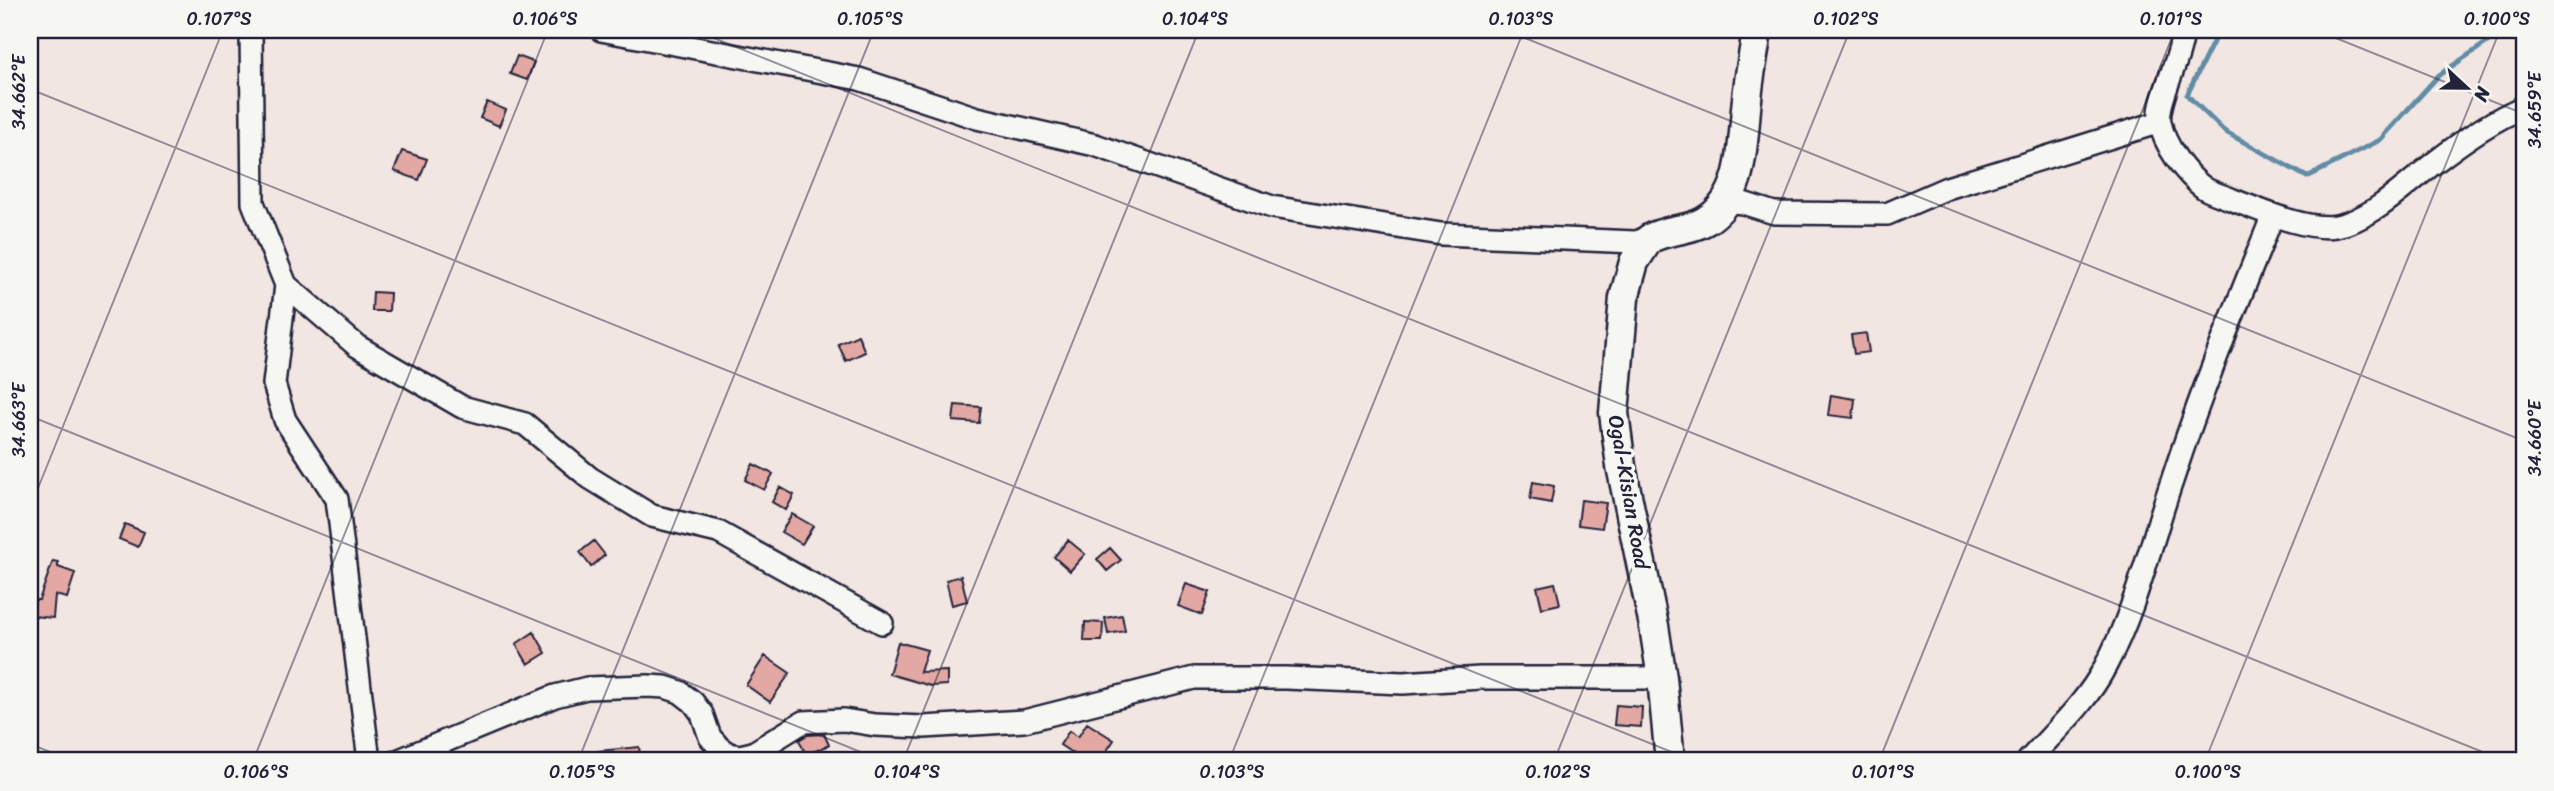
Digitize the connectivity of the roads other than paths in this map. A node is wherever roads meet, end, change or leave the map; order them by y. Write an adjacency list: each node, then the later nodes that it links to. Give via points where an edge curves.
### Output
1 (251, 30): 10 (street, via 253,203)
2 (601, 30): 9 (street, via 859,79 976,118 1095,145 1272,207 1441,234)
3 (1757, 30): 7 (main road, via 1741,164)
4 (2183, 30): 6 (street, via 2183,43 2159,111)
5 (2524, 107): 8 (street, via 2478,132 2358,219 2335,227)
6 (2160, 122): 7 (street, via 1947,188 1887,214 1774,214); 8 (street, via 2172,151 2204,188)
7 (1724, 201): 9 (main road, via 1703,223)
8 (2273, 215): 16 (street, via 2217,352 2123,629 2098,678)
9 (1649, 239): 12 (main road, Ogal-Kisian Road, via 1634,262 1624,298 1614,413)
10 (286, 285): 11 (street, via 357,346 462,407 525,424 590,478 652,516 718,532); 13 (street, via 274,384 285,420 337,499)
11 (883, 623)
12 (1662, 678): 14 (street, via 1480,678 1403,683 1194,678 1024,720 924,727 844,720 803,722 753,753 740,755 720,748 710,737 702,714 680,692 648,686 587,688 531,705); 15 (main road, Ogal-Kisian Road)
13 (369, 761)
14 (397, 761)
15 (1670, 761)
16 (2028, 761)

